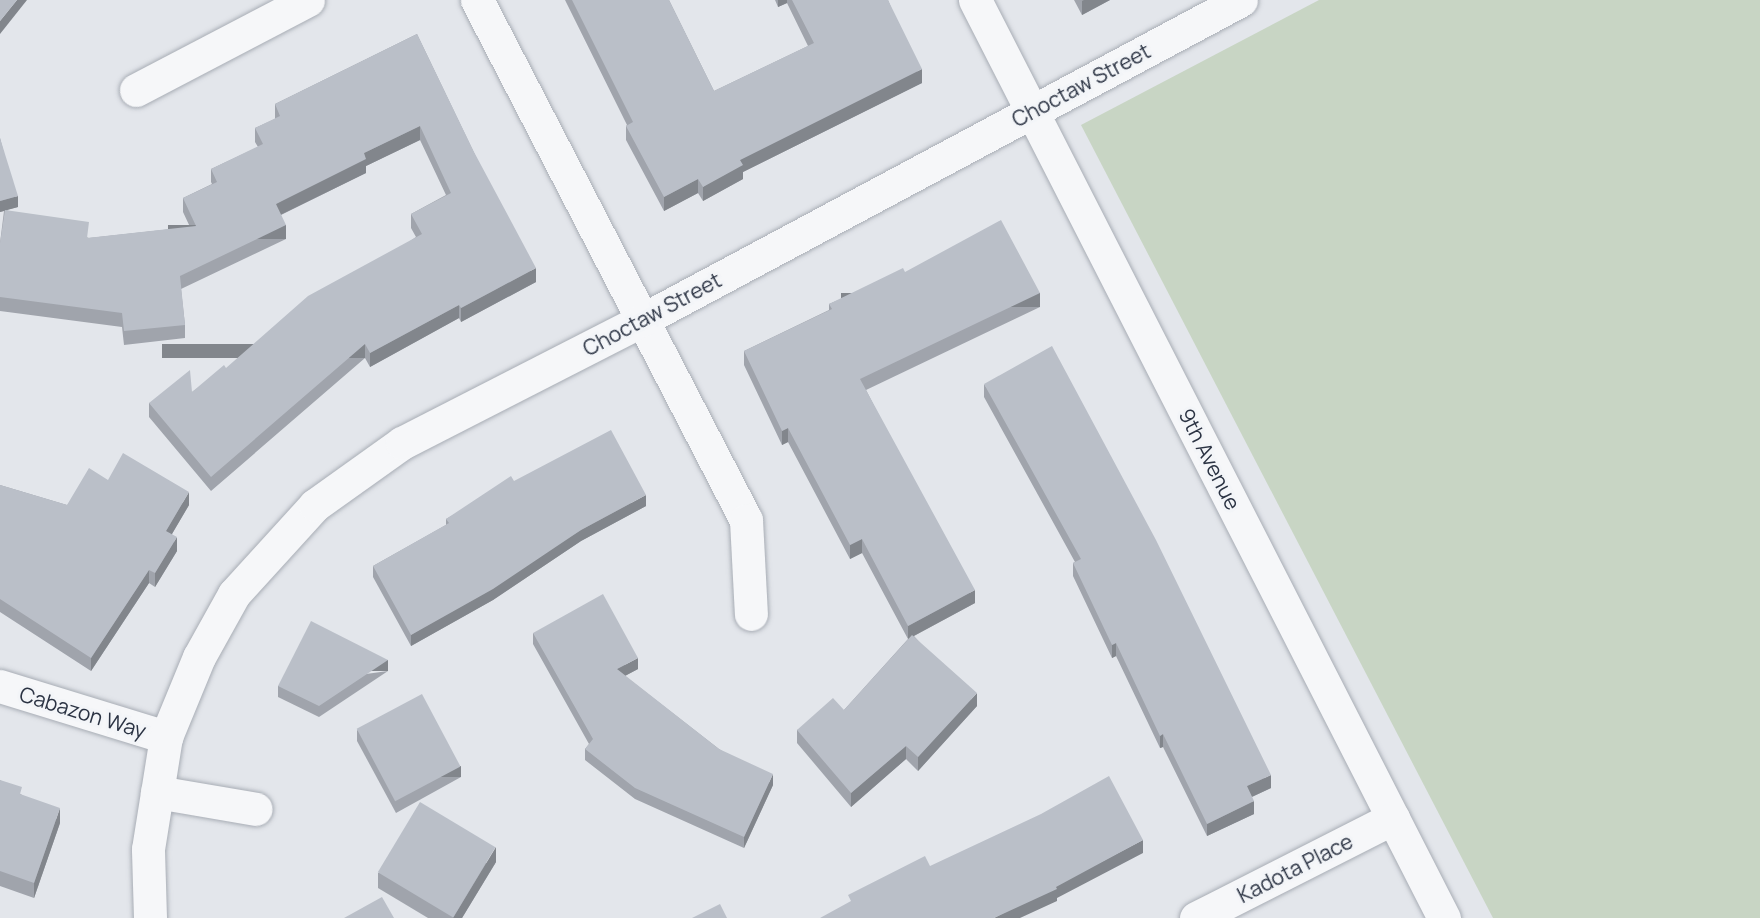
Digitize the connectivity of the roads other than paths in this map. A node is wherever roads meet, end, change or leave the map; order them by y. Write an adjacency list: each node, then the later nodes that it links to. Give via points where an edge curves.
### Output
1 (308, 0): 5 (street)
2 (477, 0): 7 (street)
3 (975, 0): 6 (street, 9th Avenue)
4 (1241, 0): 6 (street, Choctaw Street)
5 (136, 90)
6 (1032, 110): 7 (street, Choctaw Street); 13 (street, 9th Avenue)
7 (642, 320): 8 (street, via 746,520); 10 (street, Choctaw Street, via 402,443 315,505 234,594 200,657)
8 (751, 614)
9 (0, 686): 10 (street, Cabazon Way)
10 (166, 737): 11 (street, Choctaw Street)
11 (157, 792): 12 (street); 14 (street, Choctaw Street, via 148,849)
12 (256, 809)
13 (1393, 818): 15 (street, Kadota Place); 16 (street, 9th Avenue)
14 (150, 918)
15 (1196, 918)
16 (1444, 918)

